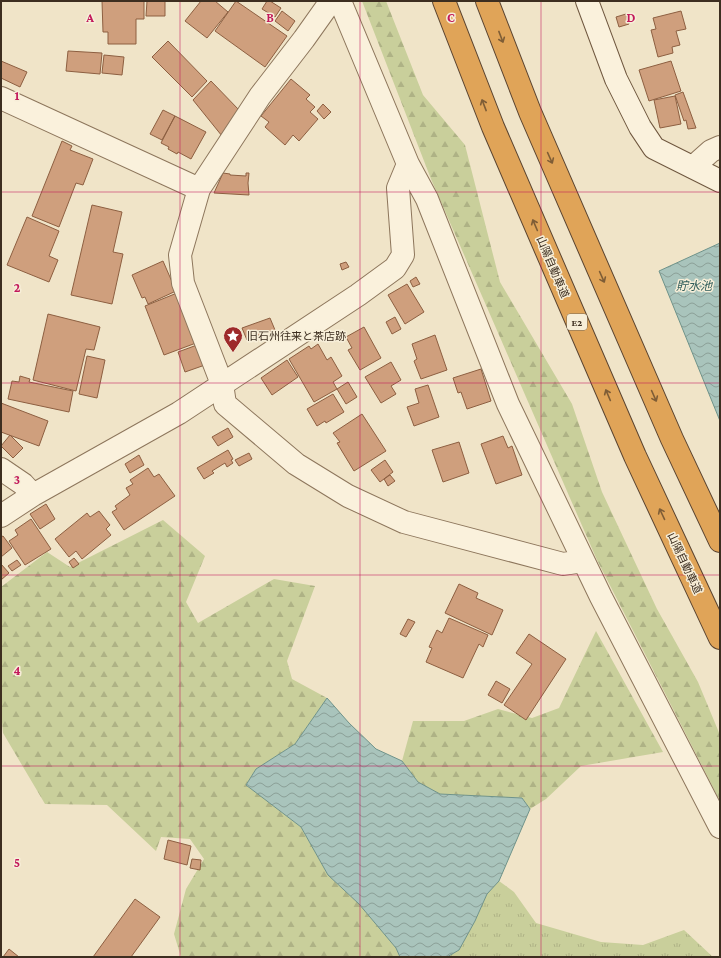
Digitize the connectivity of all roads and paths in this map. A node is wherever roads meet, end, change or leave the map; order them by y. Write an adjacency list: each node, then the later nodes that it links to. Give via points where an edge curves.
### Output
1 (331, 1): 11 (street, via 260,96)
2 (340, 1): 8 (street)
3 (444, 1): 18 (highway, 山陽自動車道 / E2, one-way to 3, via 628,441 492,127)
4 (487, 1): 16 (highway, one-way to 16, via 533,119 669,431)
5 (587, 1): 9 (street, via 616,79 654,148)
6 (1, 98): 11 (street)
7 (720, 147): 9 (street, via 711,151)
8 (408, 164): 12 (street, via 398,188 403,255 396,268); 17 (street, via 427,199 508,404)
9 (693, 167): 10 (street)
10 (720, 181)
11 (199, 190): 12 (street, via 180,255 183,284)
12 (222, 384): 14 (street, via 179,413); 17 (street, via 225,404 296,464 348,496 404,522 563,564)
13 (1, 469): 14 (street, via 23,484)
14 (33, 496): 15 (street)
15 (1, 516)
16 (720, 541)
17 (583, 561): 19 (street)
18 (720, 638)
19 (720, 827)

